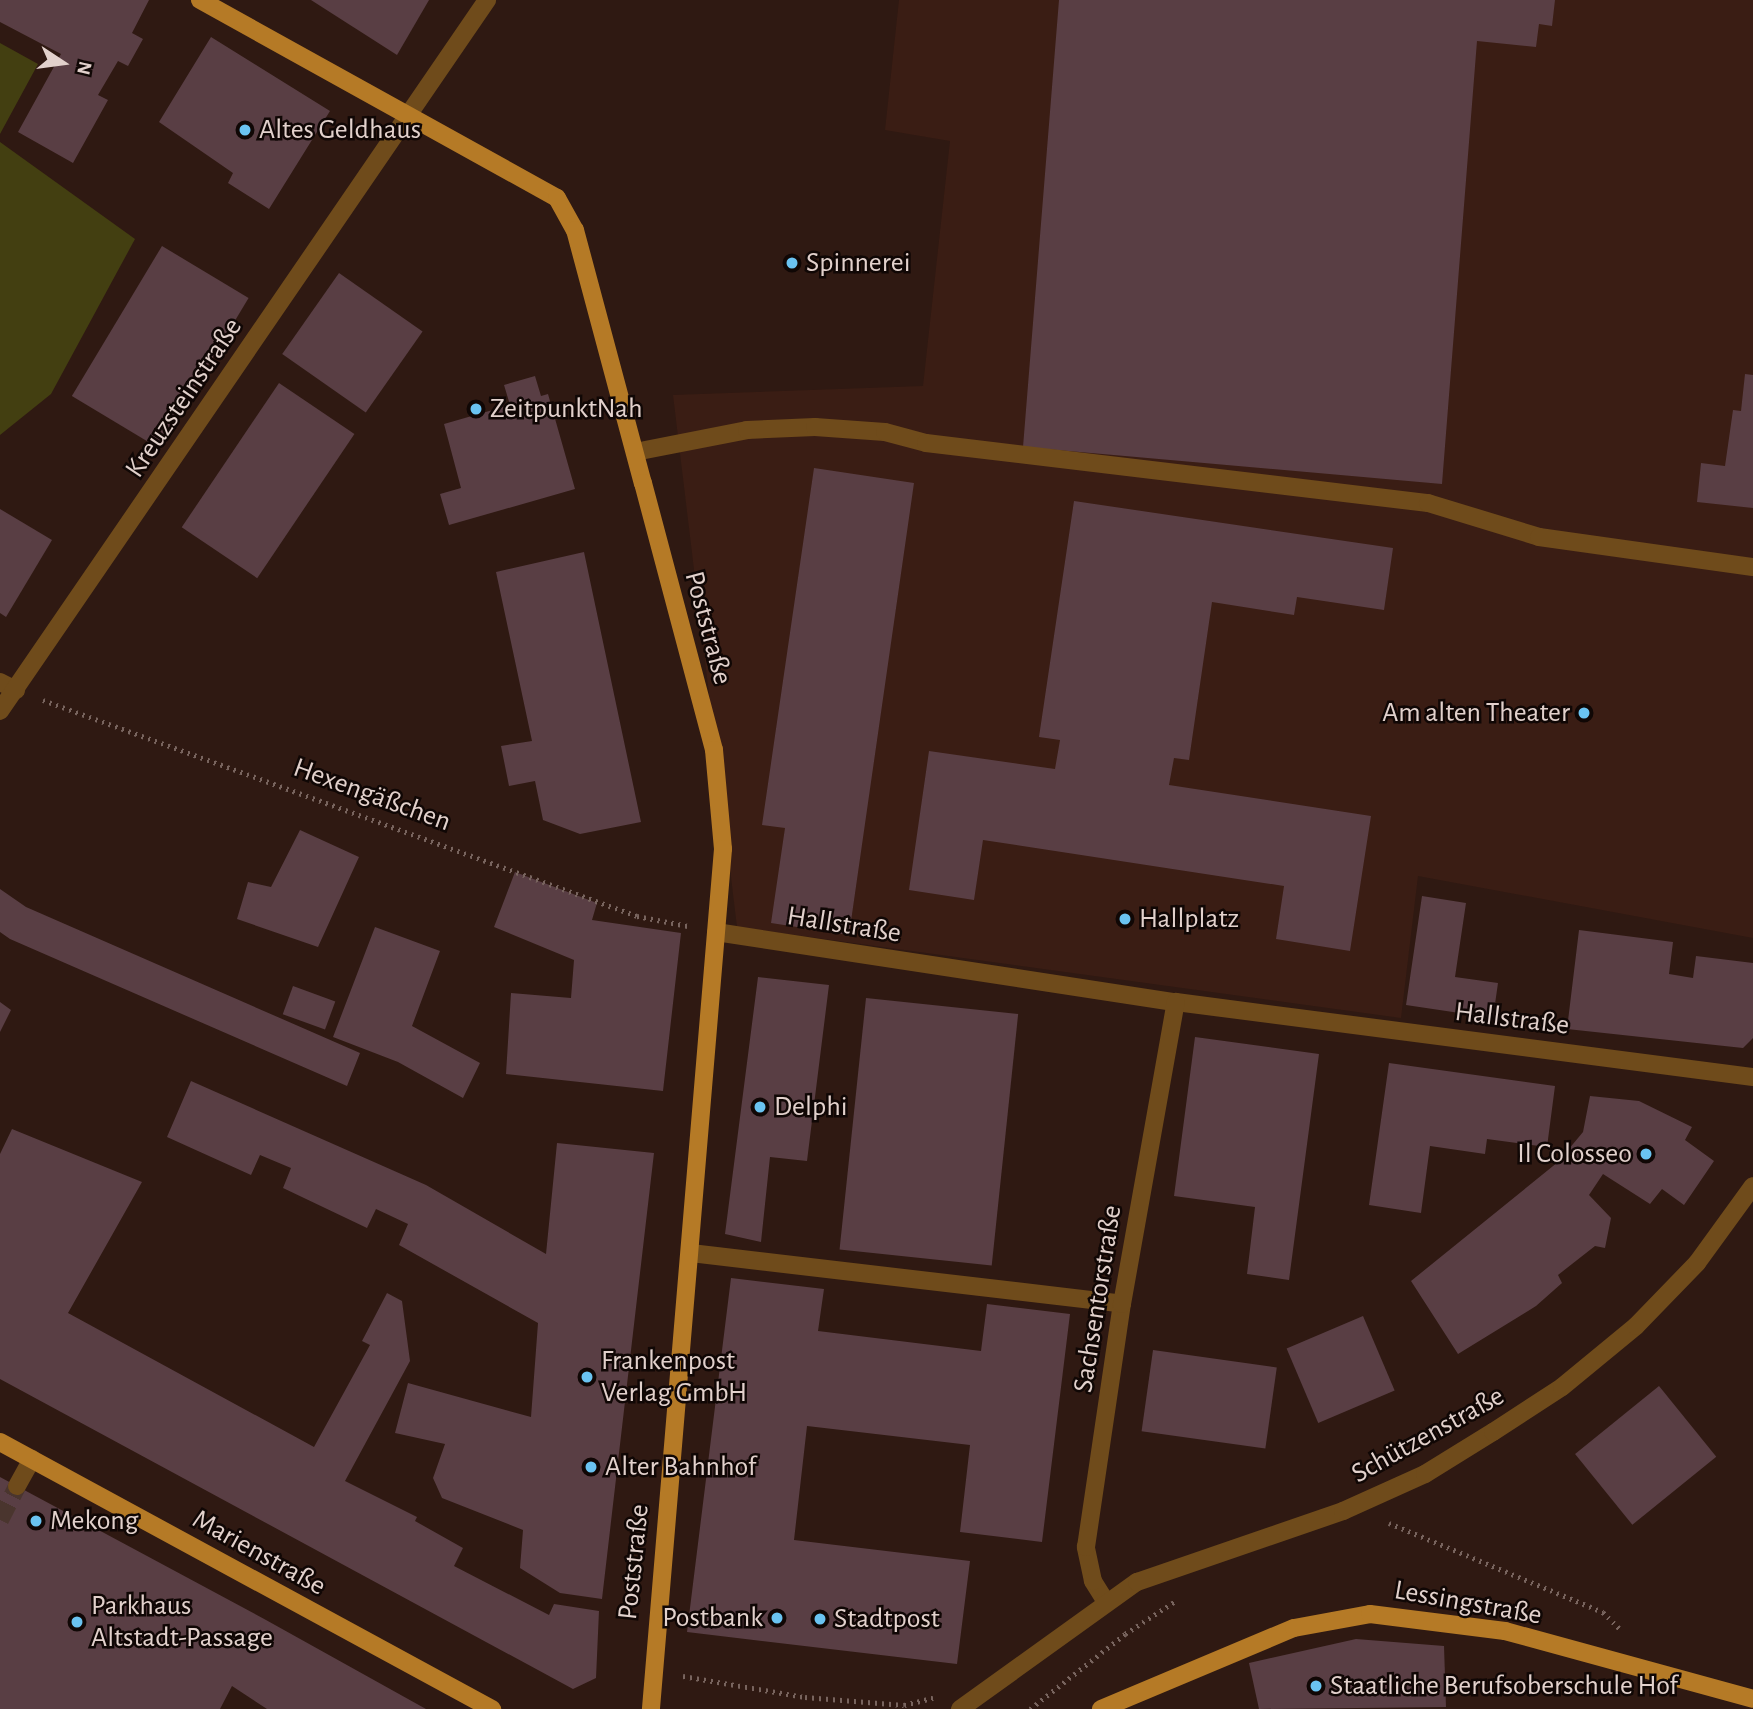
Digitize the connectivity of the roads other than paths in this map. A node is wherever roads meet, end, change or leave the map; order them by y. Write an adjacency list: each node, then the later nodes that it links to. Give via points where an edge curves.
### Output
1 (200, 0): 3 (main road, Poststraße)
2 (487, 0): 3 (street, Kreuzsteinstraße)
3 (410, 114): 4 (main road, Poststraße, via 546,189 570,215); 6 (street, Kreuzsteinstraße)
4 (635, 452): 5 (street, via 747,430 815,426 884,432 926,443 1428,503 1539,537); 8 (main road, Poststraße, via 714,750 723,849)
5 (1753, 567)
6 (8, 686): 7 (street, Kreuzsteinstraße)
7 (0, 711)
8 (716, 932): 9 (street, Hallstraße); 12 (main road, Poststraße)
9 (1175, 1002): 10 (street, Hallstraße); 13 (street, Sachsentorstraße)
10 (1753, 1077)
11 (1753, 1186): 17 (street, Schützenstraße, via 1689,1272 1636,1326 1562,1387 1424,1474 1343,1511 1166,1569)
12 (691, 1254): 13 (street); 20 (main road, Poststraße)
13 (1122, 1304): 17 (street, Sachsentorstraße, via 1086,1548 1093,1581)
14 (0, 1442): 15 (main road, Marienstraße)
15 (32, 1459): 16 (street); 19 (main road, Marienstraße)
16 (17, 1486)
17 (1106, 1602): 21 (street, Schützenstraße)
18 (1753, 1699): 22 (main road, Lessingstraße, via 1505,1631 1370,1614 1294,1628)
19 (492, 1709)
20 (651, 1709)
21 (961, 1709)
22 (1101, 1709)

